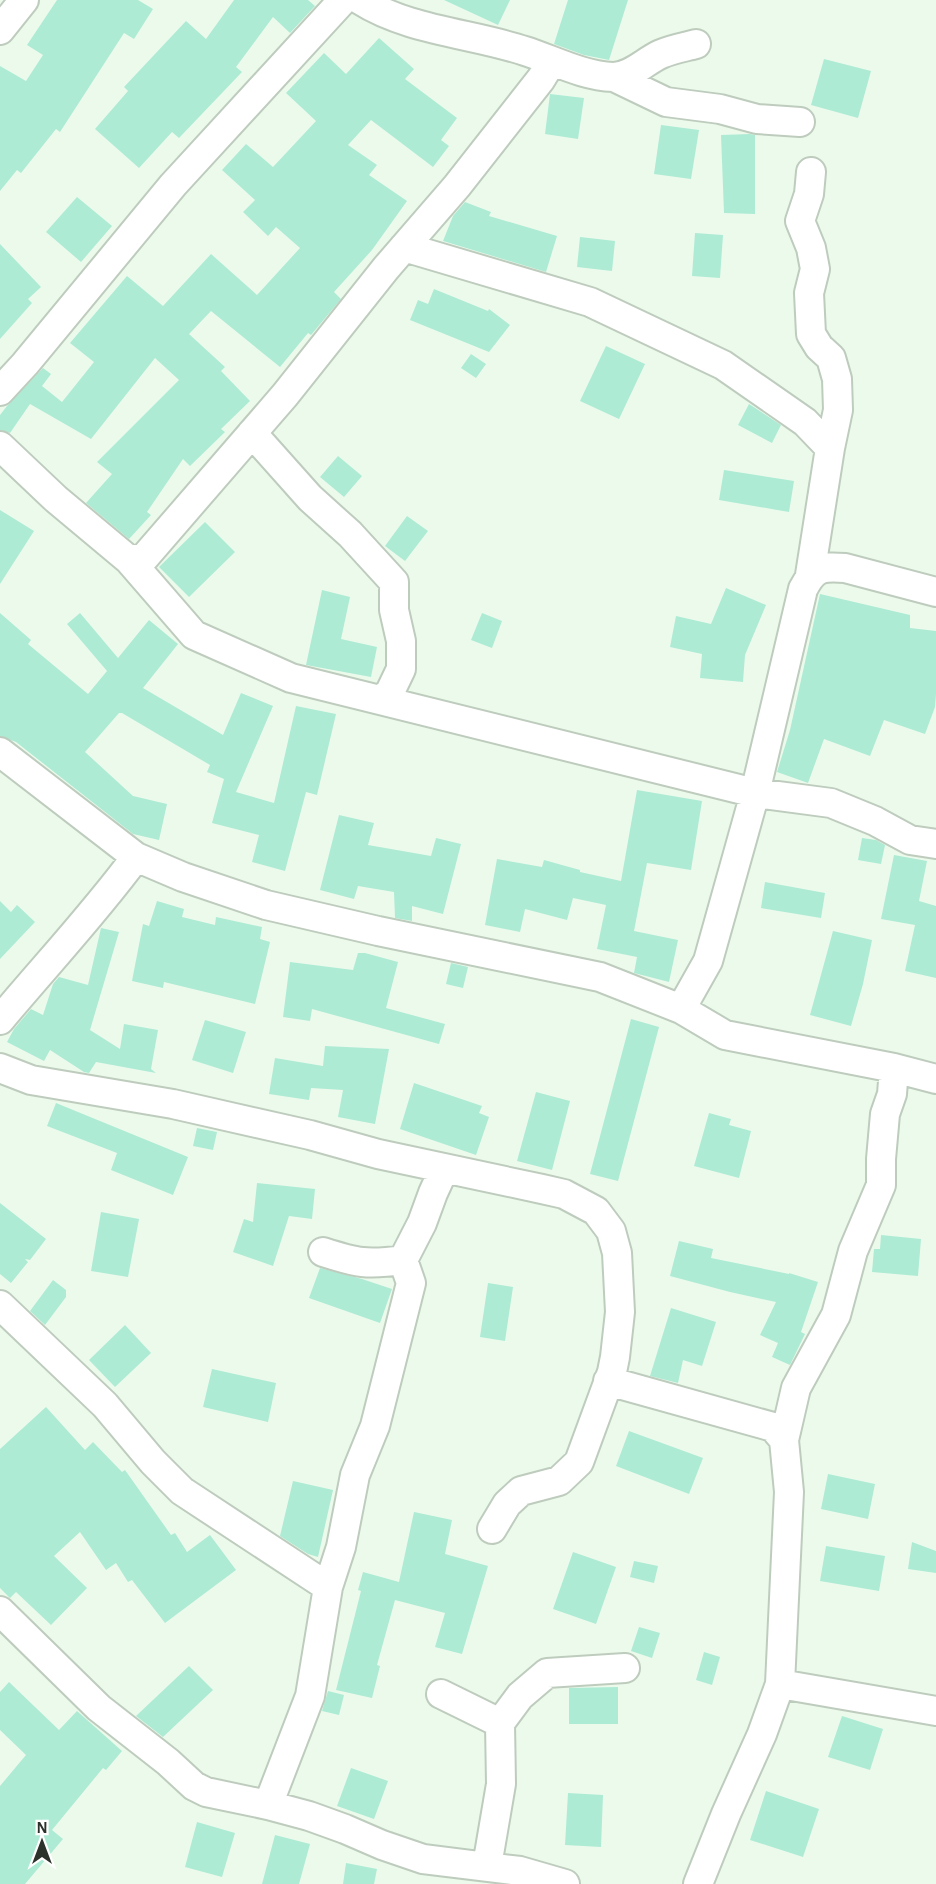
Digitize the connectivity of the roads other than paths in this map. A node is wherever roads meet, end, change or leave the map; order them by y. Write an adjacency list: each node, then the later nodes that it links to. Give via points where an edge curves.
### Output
1 (24, 0): 4 (street)
2 (343, 0): 11 (street, via 173,185)
3 (360, 0): 6 (street, via 414,23)
4 (0, 30)
5 (696, 44): 7 (street, via 664,53 630,73)
6 (552, 61): 7 (street); 10 (street, via 457,186)
7 (614, 77): 8 (street, via 666,102 720,108 757,119)
8 (800, 122)
9 (811, 172): 14 (street, via 800,221 812,249 815,269 809,293 811,334 831,358 837,379 838,410)
10 (404, 247): 12 (street); 14 (street, via 590,302 723,365 805,422)
11 (0, 391)
12 (252, 433): 15 (street, via 144,558); 18 (street, via 394,582 401,669 390,692)
13 (0, 446): 15 (street)
14 (831, 448): 16 (street)
15 (129, 560): 18 (street, via 195,635 291,678)
16 (810, 575): 17 (street, via 819,569 844,568); 20 (street, via 803,589)
17 (936, 592)
18 (381, 700): 20 (street)
19 (0, 752): 22 (street)
20 (755, 793): 21 (street, via 831,803 910,840); 23 (street, via 708,961)
21 (936, 844)
22 (136, 857): 23 (street, via 266,905 600,977); 24 (street)
23 (681, 1009): 26 (street, via 725,1035)
24 (0, 1020)
25 (0, 1068): 28 (street, via 31,1080 173,1104)
26 (894, 1068): 27 (street); 33 (street, via 892,1094 885,1114 881,1185 853,1251 836,1315 796,1388)
27 (936, 1079)
28 (444, 1169): 30 (street); 32 (street, via 564,1194 596,1211 611,1231 617,1253 620,1312)
29 (323, 1252): 30 (street, via 354,1262)
30 (403, 1260): 35 (street, via 411,1283 375,1426 355,1475 341,1546)
31 (0, 1305): 35 (street, via 105,1405 182,1491)
32 (608, 1381): 33 (street, via 773,1427); 34 (street, via 579,1462 559,1480 521,1491 507,1504)
33 (784, 1440): 38 (street, via 789,1492)
34 (492, 1529)
35 (328, 1587): 42 (street, via 310,1696)
36 (0, 1611): 42 (street, via 99,1708 194,1786)
37 (625, 1668): 41 (street, via 547,1673 520,1696)
38 (780, 1684): 40 (street); 45 (street)
39 (441, 1694): 41 (street)
40 (936, 1711)
41 (500, 1723): 43 (street, via 501,1784)
42 (268, 1805): 43 (street, via 423,1859)
43 (487, 1866): 44 (street)
44 (565, 1884)
45 (698, 1884)

